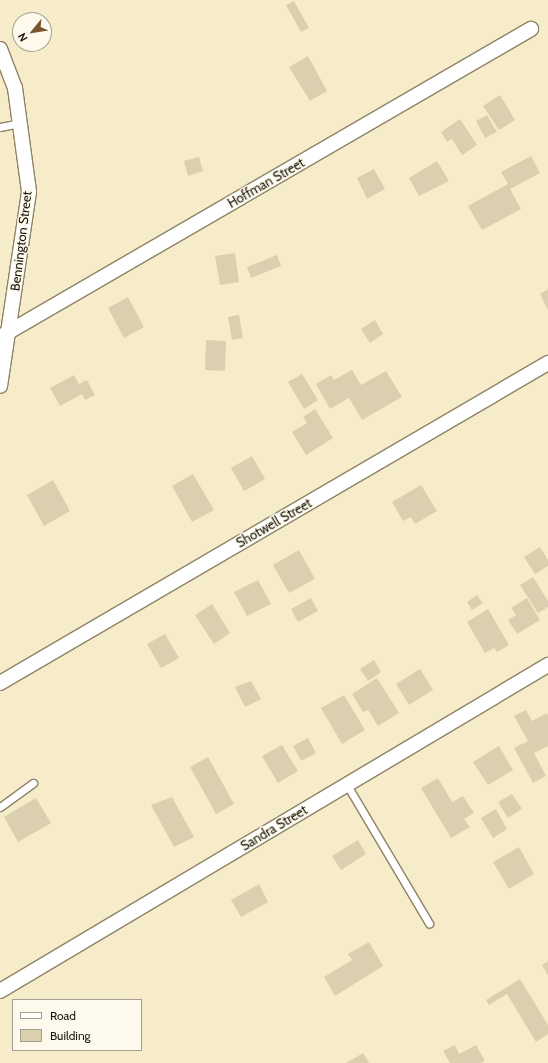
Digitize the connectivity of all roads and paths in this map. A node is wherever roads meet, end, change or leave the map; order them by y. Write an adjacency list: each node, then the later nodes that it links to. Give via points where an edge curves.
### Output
1 (531, 29): 5 (street, Hoffman Street)
2 (0, 49): 3 (street, Bennington Street, via 14,88)
3 (20, 123): 4 (lane); 5 (street, Bennington Street, via 29,192)
4 (0, 127)
5 (5, 334): 7 (street, Bennington Street)
6 (548, 363): 9 (street, Shotwell Street)
7 (0, 386)
8 (548, 665): 11 (street, Sandra Street)
9 (0, 683)
10 (32, 783): 12 (lane)
11 (347, 785): 13 (lane); 14 (street, Sandra Street)
12 (0, 807)
13 (428, 923)
14 (0, 991)

